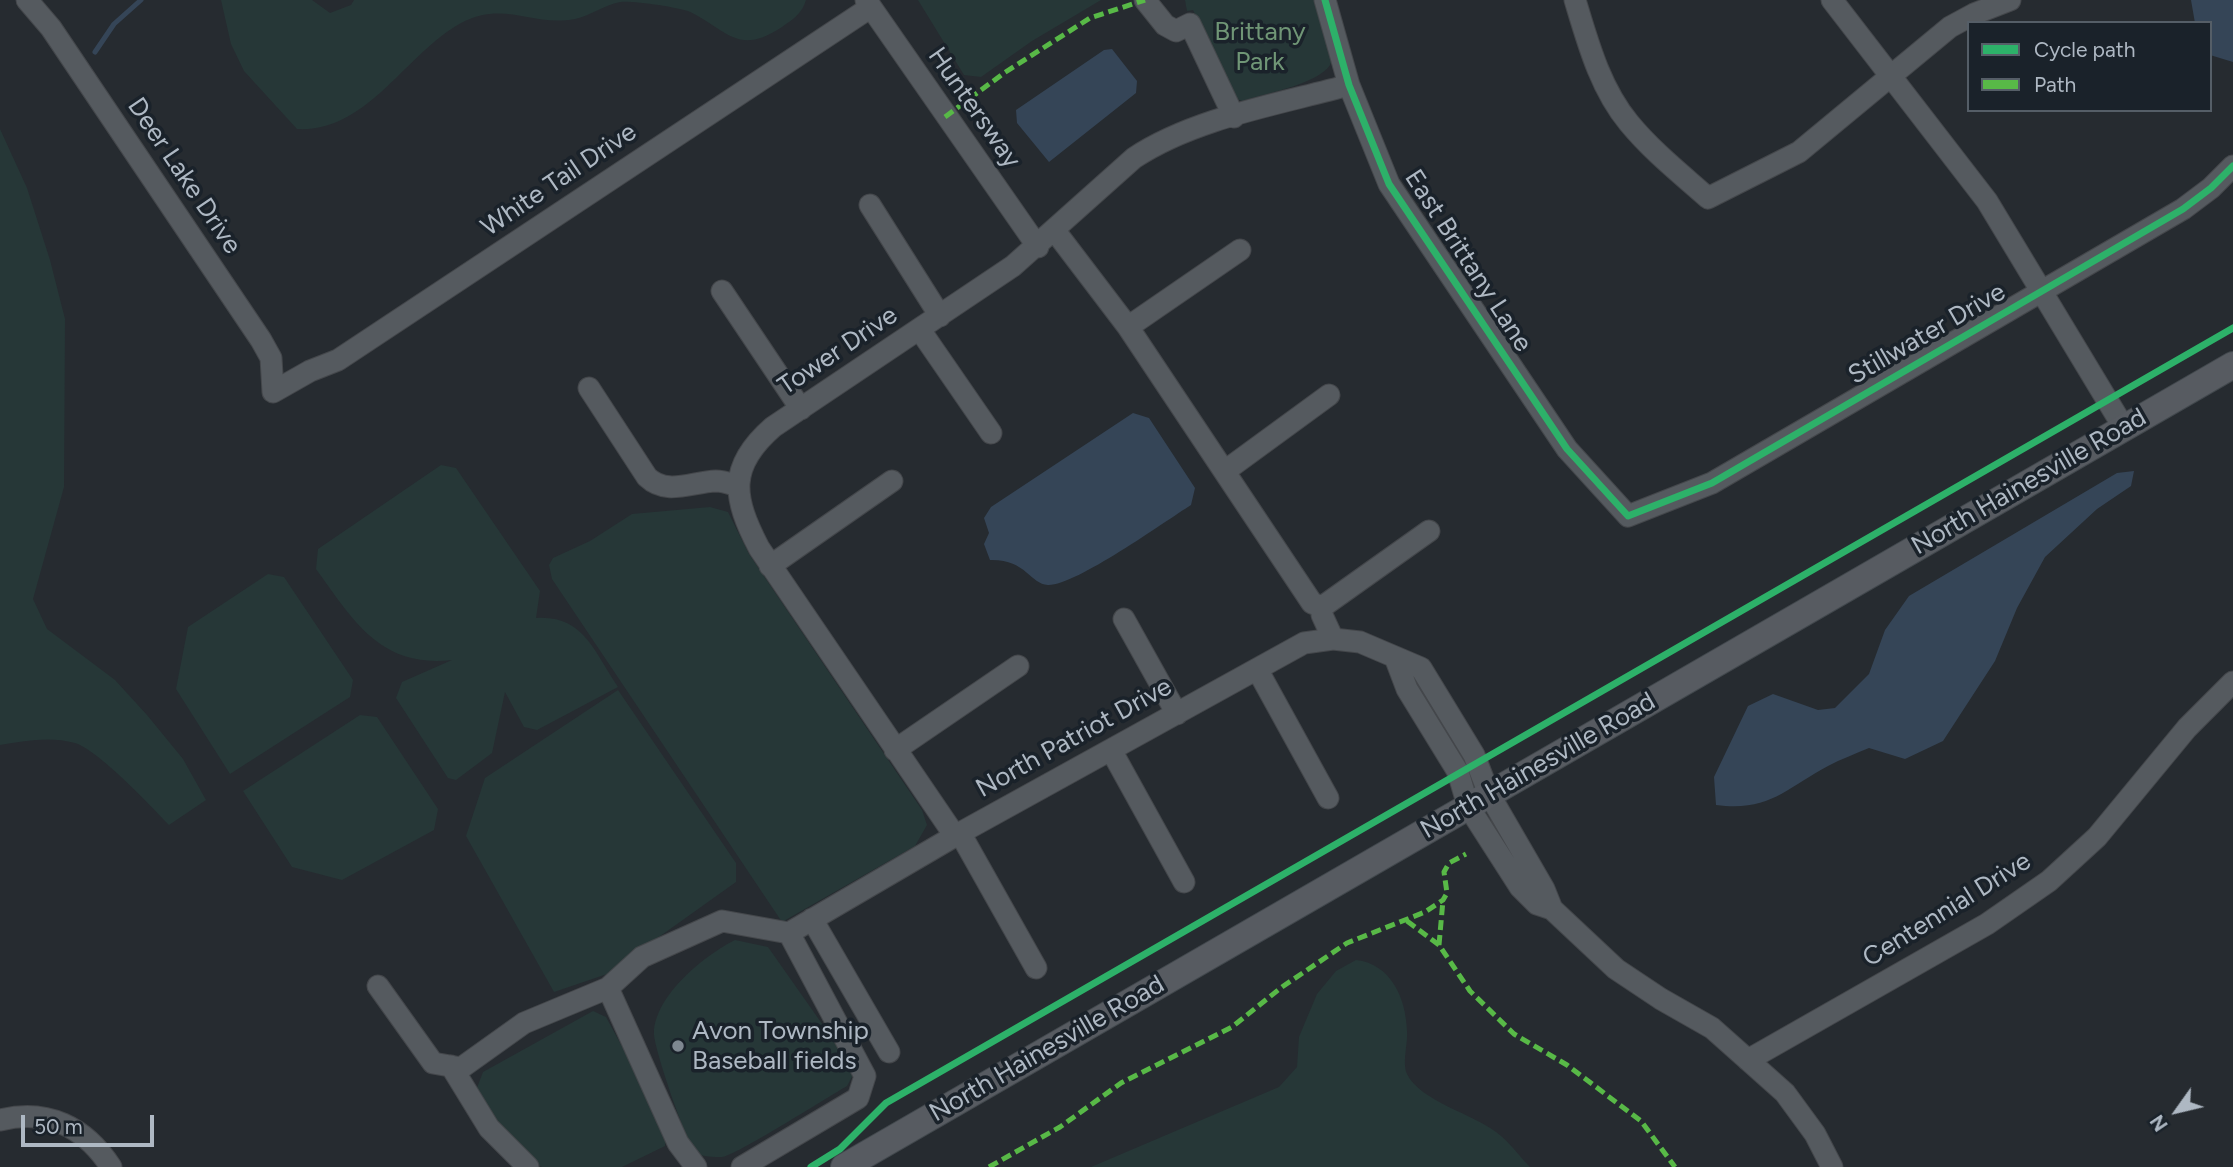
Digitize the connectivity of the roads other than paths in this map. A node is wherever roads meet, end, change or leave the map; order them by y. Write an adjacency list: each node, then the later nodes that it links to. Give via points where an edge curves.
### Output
1 (27, 0): 23 (street, Deer Lake Drive, via 51,28 261,340 271,358)
2 (1145, 0): 10 (street, via 1165,25 1176,31 1190,24)
3 (1325, 0): 9 (street, East Brittany Lane)
4 (1574, 0): 8 (street, via 1611,97 1629,123 1708,198 1799,152)
5 (1832, 0): 8 (street)
6 (2010, 0): 8 (street, via 1950,27)
7 (869, 4): 14 (street, Huntersway); 23 (street, White Tail Drive, via 338,360)
8 (1890, 78): 17 (street, via 1987,201)
9 (1349, 85): 10 (street, Tower Drive); 31 (street, East Brittany Lane, via 1389,184 1567,449)
10 (1234, 117): 13 (street, Tower Drive, via 1152,146)
11 (2233, 166): 17 (street, Stillwater Drive, via 2183,209)
12 (870, 205): 18 (street)
13 (1055, 231): 14 (street, Tower Drive); 19 (street)
14 (1038, 247): 18 (street, Tower Drive)
15 (1240, 250): 19 (street)
16 (722, 291): 25 (street)
17 (2042, 292): 26 (street); 31 (street, Stillwater Drive, via 1712,483)
18 (940, 316): 20 (street, Tower Drive)
19 (1128, 327): 28 (street)
20 (920, 330): 25 (street, Tower Drive); 27 (street)
21 (2233, 365): 26 (main road, North Hainesville Road)
22 (589, 388): 30 (street, via 656,485 667,488 719,480)
23 (273, 392)
24 (1329, 395): 28 (street)
25 (801, 409): 30 (street, Tower Drive, via 755,443)
26 (2123, 428): 44 (main road, North Hainesville Road)
27 (991, 433)
28 (1225, 471): 34 (street, via 1312,603)
29 (891, 481): 33 (street)
30 (738, 485): 33 (street, Tower Drive, via 741,514)
31 (1628, 516)
32 (1429, 531): 34 (street)
33 (769, 566): 41 (street, Tower Drive)
34 (1322, 607): 36 (street)
35 (1124, 619): 40 (street)
36 (1333, 639): 38 (street, North Patriot Drive, via 1304,643); 44 (street, North Patriot Drive, via 1368,645 1396,660 1408,689)
37 (1017, 666): 41 (street)
38 (1257, 669): 40 (street, North Patriot Drive); 43 (street)
39 (2233, 682): 53 (street, Centennial Drive, via 2187,729 2097,837 2049,881 1987,924)
40 (1177, 713): 42 (street, North Patriot Drive)
41 (895, 750): 45 (street, Tower Drive)
42 (1111, 750): 45 (street, North Patriot Drive); 46 (street)
43 (1328, 798)
44 (1478, 800): 53 (street, North Patriot Drive, via 1520,887 1537,904 1552,909 1616,969 1712,1028); 60 (main road, North Hainesville Road)
45 (958, 835): 47 (street, North Patriot Drive); 49 (street, Tower Drive)
46 (1184, 882)
47 (812, 919): 48 (street, North Patriot Drive); 52 (street)
48 (789, 933): 51 (street, via 722,921 642,957); 59 (street, via 865,1076 858,1098)
49 (1036, 968)
50 (378, 986): 54 (street, via 433,1063)
51 (608, 988): 54 (street, via 524,1023 461,1068); 58 (street, via 678,1143)
52 (889, 1052)
53 (1748, 1060): 61 (street, North Patriot Drive, via 1785,1093)
54 (451, 1066): 57 (street, via 489,1128)
55 (0, 1120): 56 (street, via 34,1115 56,1120 89,1138)
56 (111, 1167)
57 (528, 1167)
58 (696, 1167)
59 (742, 1167)
60 (844, 1167)
61 (1832, 1167)

